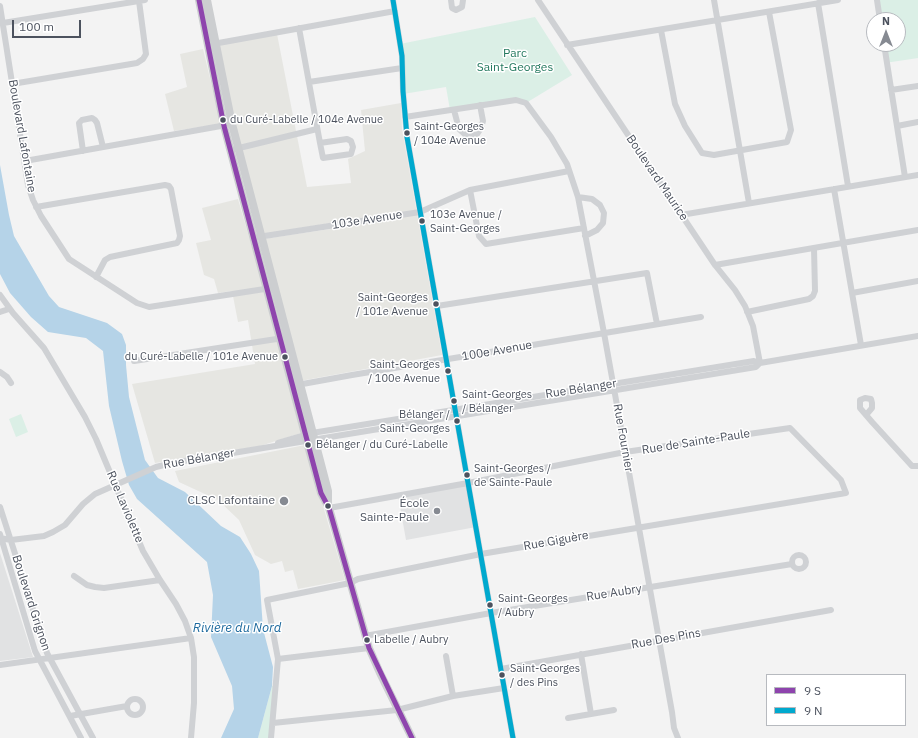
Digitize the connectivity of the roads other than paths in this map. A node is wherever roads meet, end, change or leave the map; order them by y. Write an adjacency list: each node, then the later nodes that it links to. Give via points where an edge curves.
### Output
1 (142, 0): 17 (street); 25 (street, via 146,54 143,60)
2 (199, 0): 20 (main road)
3 (207, 0): 20 (main road)
4 (393, 0): 13 (street)
5 (451, 0): 6 (street, via 452,8 456,10 462,7)
6 (463, 0)
7 (538, 0): 21 (street, Boulevard Maurice)
8 (714, 0): 16 (street)
9 (838, 0): 11 (street)
10 (877, 0): 15 (street)
11 (818, 3): 14 (street); 44 (street)
12 (0, 6): 17 (street, Boulevard Lafontaine)
13 (395, 11): 18 (street); 23 (street)
14 (769, 12): 16 (street); 38 (street, via 791,130 787,142)
15 (879, 12)
16 (717, 20): 19 (street); 38 (street)
17 (3, 23): 25 (street, Boulevard Lafontaine)
18 (299, 28): 20 (street); 24 (street)
19 (661, 30): 21 (street); 38 (street, via 675,104 684,126 702,153 714,155)
20 (211, 44): 32 (main road)
21 (567, 45): 51 (street, Boulevard Maurice)
22 (885, 52): 27 (street)
23 (402, 68): 24 (street); 30 (street)
24 (309, 82): 34 (street)
25 (12, 84): 40 (street, Boulevard Lafontaine)
26 (918, 86): 27 (street)
27 (891, 90): 33 (street)
28 (480, 106): 29 (street, Rue Fournier); 29 (street, via 483,121 481,128 477,134 468,137 459,129); 41 (street, Rue Fournier, via 516,100 526,103 551,137)
29 (454, 110): 30 (street, Rue Fournier)
30 (405, 117): 50 (street)
31 (918, 122): 33 (street)
32 (228, 125): 36 (street); 37 (main road)
33 (897, 126): 43 (street)
34 (317, 129): 35 (street); 37 (street)
35 (320, 143): 35 (street, via 322,158 351,154 353,147 347,139)
36 (103, 147): 39 (street); 39 (street, via 97,123 92,118 79,123)
37 (234, 149): 55 (main road)
38 (740, 150): 48 (street)
39 (83, 151): 40 (street)
40 (25, 162): 49 (street, Boulevard Lafontaine, via 28,185)
41 (569, 171): 46 (street, 103e Avenue); 47 (street, Rue Fournier)
42 (918, 175): 43 (street)
43 (905, 177): 44 (street)
44 (848, 186): 45 (street)
45 (834, 189): 48 (street); 56 (street)
46 (470, 190): 50 (street, 103e Avenue); 52 (street, via 479,236 486,244)
47 (578, 197): 52 (street, Rue Fournier); 54 (street, via 592,199 600,205 604,213 603,223 597,230)
48 (749, 203): 51 (street)
49 (36, 207): 59 (street, Boulevard Lafontaine, via 69,259); 59 (street, via 169,186 180,240 177,243 110,257)
50 (420, 212): 55 (street, 103e Avenue); 65 (street)
51 (681, 215): 58 (street, Boulevard Maurice)
52 (584, 228): 54 (street, Rue Fournier)
53 (918, 230): 56 (street)
54 (585, 236): 60 (street, Rue Fournier)
55 (258, 237): 62 (main road)
56 (843, 243): 57 (street); 63 (street)
57 (814, 248): 58 (street); 68 (street, via 813,296)
58 (715, 265): 68 (street, Boulevard Maurice, via 735,290)
59 (96, 277): 62 (street, Boulevard Lafontaine, via 148,308)
60 (594, 281): 65 (street); 70 (street, via 647,273); 71 (street, Rue Fournier)
61 (918, 281): 63 (street)
62 (270, 288): 73 (main road)
63 (852, 293): 74 (street)
64 (0, 295): 66 (street, Rue Laviolette)
65 (437, 306): 75 (street)
66 (9, 309): 67 (street); 95 (street, Rue Laviolette, via 49,355 85,417)
67 (0, 312)
68 (747, 312): 77 (street, Boulevard Maurice)
69 (701, 316): 70 (street, 100e Avenue)
70 (657, 324): 71 (street, 100e Avenue)
71 (604, 333): 75 (street, 100e Avenue); 81 (street, Rue Fournier)
72 (918, 336): 74 (street, Rue Bélanger)
73 (283, 338): 76 (street); 80 (main road)
74 (861, 345): 77 (street, Rue Bélanger)
75 (446, 360): 80 (street, 100e Avenue); 87 (street)
76 (134, 361)
77 (760, 363): 81 (street, Rue Bélanger, via 754,361)
78 (0, 372): 79 (street)
79 (11, 383)
80 (296, 386): 91 (main road)
81 (614, 387): 82 (street, Rue Bélanger); 84 (street, Rue Bélanger); 92 (street, Rue Fournier)
82 (566, 392): 83 (street, Rue Bélanger); 84 (street)
83 (537, 396): 85 (street); 86 (street, Rue Bélanger)
84 (567, 398): 85 (street, Rue Bélanger)
85 (538, 403): 88 (street, Rue Bélanger)
86 (488, 404): 87 (street, Rue Bélanger); 88 (street)
87 (455, 410): 90 (street); 91 (street, Rue Bélanger)
88 (489, 411): 90 (street, Rue Bélanger)
89 (866, 415): 93 (street, via 912,466)
90 (456, 417): 91 (street, Rue Bélanger); 94 (street)
91 (309, 437): 95 (street, Rue Bélanger, via 261,449 172,463); 98 (main road, via 321,493)
92 (625, 452): 94 (street, Rue de Sainte-Paule); 96 (street, Rue de Sainte-Paule, via 790,428 841,480); 99 (street, Rue Fournier)
93 (918, 466)
94 (468, 483): 98 (street, Rue de Sainte-Paule); 103 (street)
95 (115, 484): 101 (street, Rue Bélanger, via 89,498 59,529 44,536); 106 (street, Rue Laviolette, via 143,551)
96 (846, 493): 99 (street, Rue Giguère)
97 (0, 506): 101 (street, Boulevard Grignon)
98 (329, 508): 107 (main road)
99 (639, 527): 103 (street, Rue Giguère); 108 (street, Rue Fournier)
100 (0, 536): 101 (street); 102 (street, Boulevard Grignon)
101 (11, 540): 102 (street); 117 (street, Boulevard Grignon)
102 (1, 545): 119 (street, Boulevard Grignon)
103 (481, 554): 107 (street, Rue Giguère, via 358,579); 110 (street)
104 (792, 564): 108 (street, Rue Aubry)
105 (74, 576): 106 (street, via 87,585 104,588)
106 (160, 580): 112 (street, Rue Laviolette, via 176,604)
107 (350, 583): 111 (main road); 118 (street, Rue Giguère, via 267,600)
108 (649, 588): 110 (street, Rue Aubry); 113 (street, Rue Fournier)
109 (831, 610): 113 (street, Rue Des Pins)
110 (491, 613): 111 (street, Rue Aubry); 121 (street)
111 (365, 636): 114 (main road)
112 (191, 638): 117 (street); 134 (street, Rue Laviolette, via 195,685)
113 (659, 641): 115 (street, Rue Des Pins); 138 (street, Rue Fournier, via 674,728)
114 (369, 648): 118 (street); 125 (main road)
115 (581, 654): 121 (street, Rue Des Pins); 128 (street)
116 (446, 656): 123 (street)
117 (49, 658): 119 (street); 127 (street, Boulevard Grignon)
118 (278, 659): 131 (street)
119 (39, 660): 120 (street); 129 (street, Boulevard Grignon)
120 (0, 665)
121 (501, 669): 122 (street)
122 (504, 688): 123 (street); 137 (street)
123 (452, 696): 125 (street)
124 (127, 706): 127 (street)
125 (397, 710): 131 (street); 136 (main road)
126 (614, 710): 128 (street)
127 (80, 713): 129 (street); 133 (street, Boulevard Grignon)
128 (591, 714): 130 (street)
129 (70, 716): 132 (street, Boulevard Grignon)
130 (568, 718)
131 (273, 723): 135 (street)
132 (82, 738)
133 (93, 738)
134 (191, 738)
135 (271, 738)
136 (412, 738)
137 (513, 738)
138 (678, 738)

